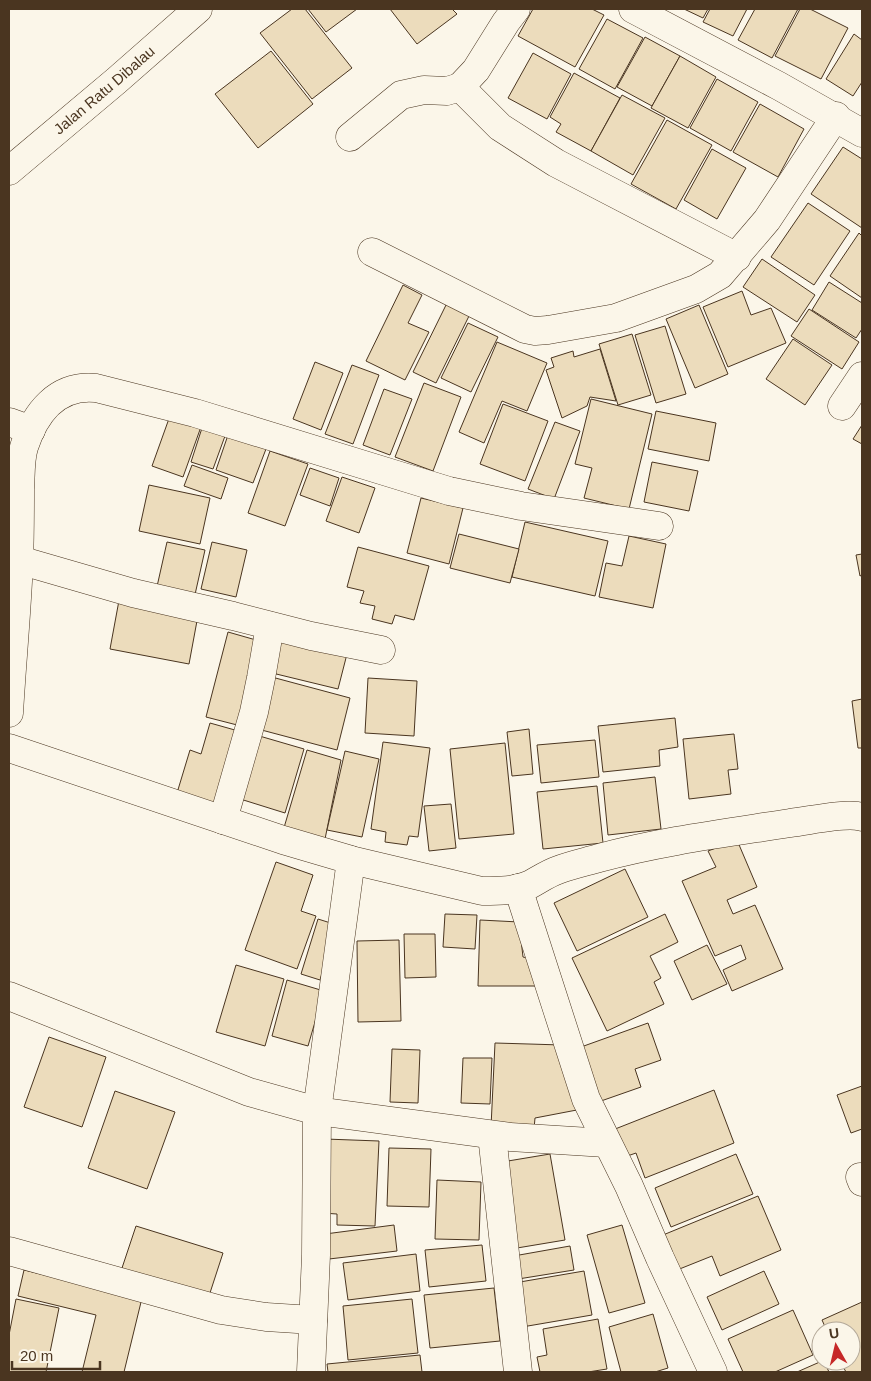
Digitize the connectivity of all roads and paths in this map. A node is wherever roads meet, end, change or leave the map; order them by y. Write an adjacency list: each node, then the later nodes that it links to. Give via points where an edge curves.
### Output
1 (198, 9): 8 (street, Jalan Ratu Dibalau)
2 (516, 9): 4 (street, via 476,70)
3 (633, 9): 5 (street)
4 (460, 87): 7 (street, via 401,95); 10 (street, via 500,127 556,163)
5 (836, 116): 6 (street); 10 (street, via 767,220)
6 (862, 133)
7 (350, 137)
8 (9, 171)
9 (372, 252): 10 (street, via 525,329 535,331 616,318 696,289 720,276)
10 (737, 257)
11 (862, 376): 12 (street)
12 (842, 406)
13 (20, 426): 14 (street, via 70,390 96,388 194,413 449,491 521,506); 15 (street, via 23,449)
14 (659, 526)
15 (19, 560): 16 (street, via 133,593); 18 (street)
16 (270, 626): 17 (street); 21 (street, via 254,712)
17 (381, 650)
18 (9, 712)
19 (9, 748): 21 (street)
20 (862, 817): 23 (street, via 850,815 658,844 557,870)
21 (223, 820): 22 (street)
22 (351, 860): 23 (street, via 482,891); 25 (street)
23 (518, 888): 27 (street, via 586,1099)
24 (9, 996): 25 (street, via 249,1092)
25 (317, 1111): 26 (street); 29 (street)
26 (492, 1135): 27 (street); 31 (street)
27 (606, 1143): 32 (street)
28 (9, 1252): 29 (street, via 221,1310)
29 (313, 1320): 30 (street)
30 (311, 1372)
31 (518, 1372)
32 (714, 1372)

